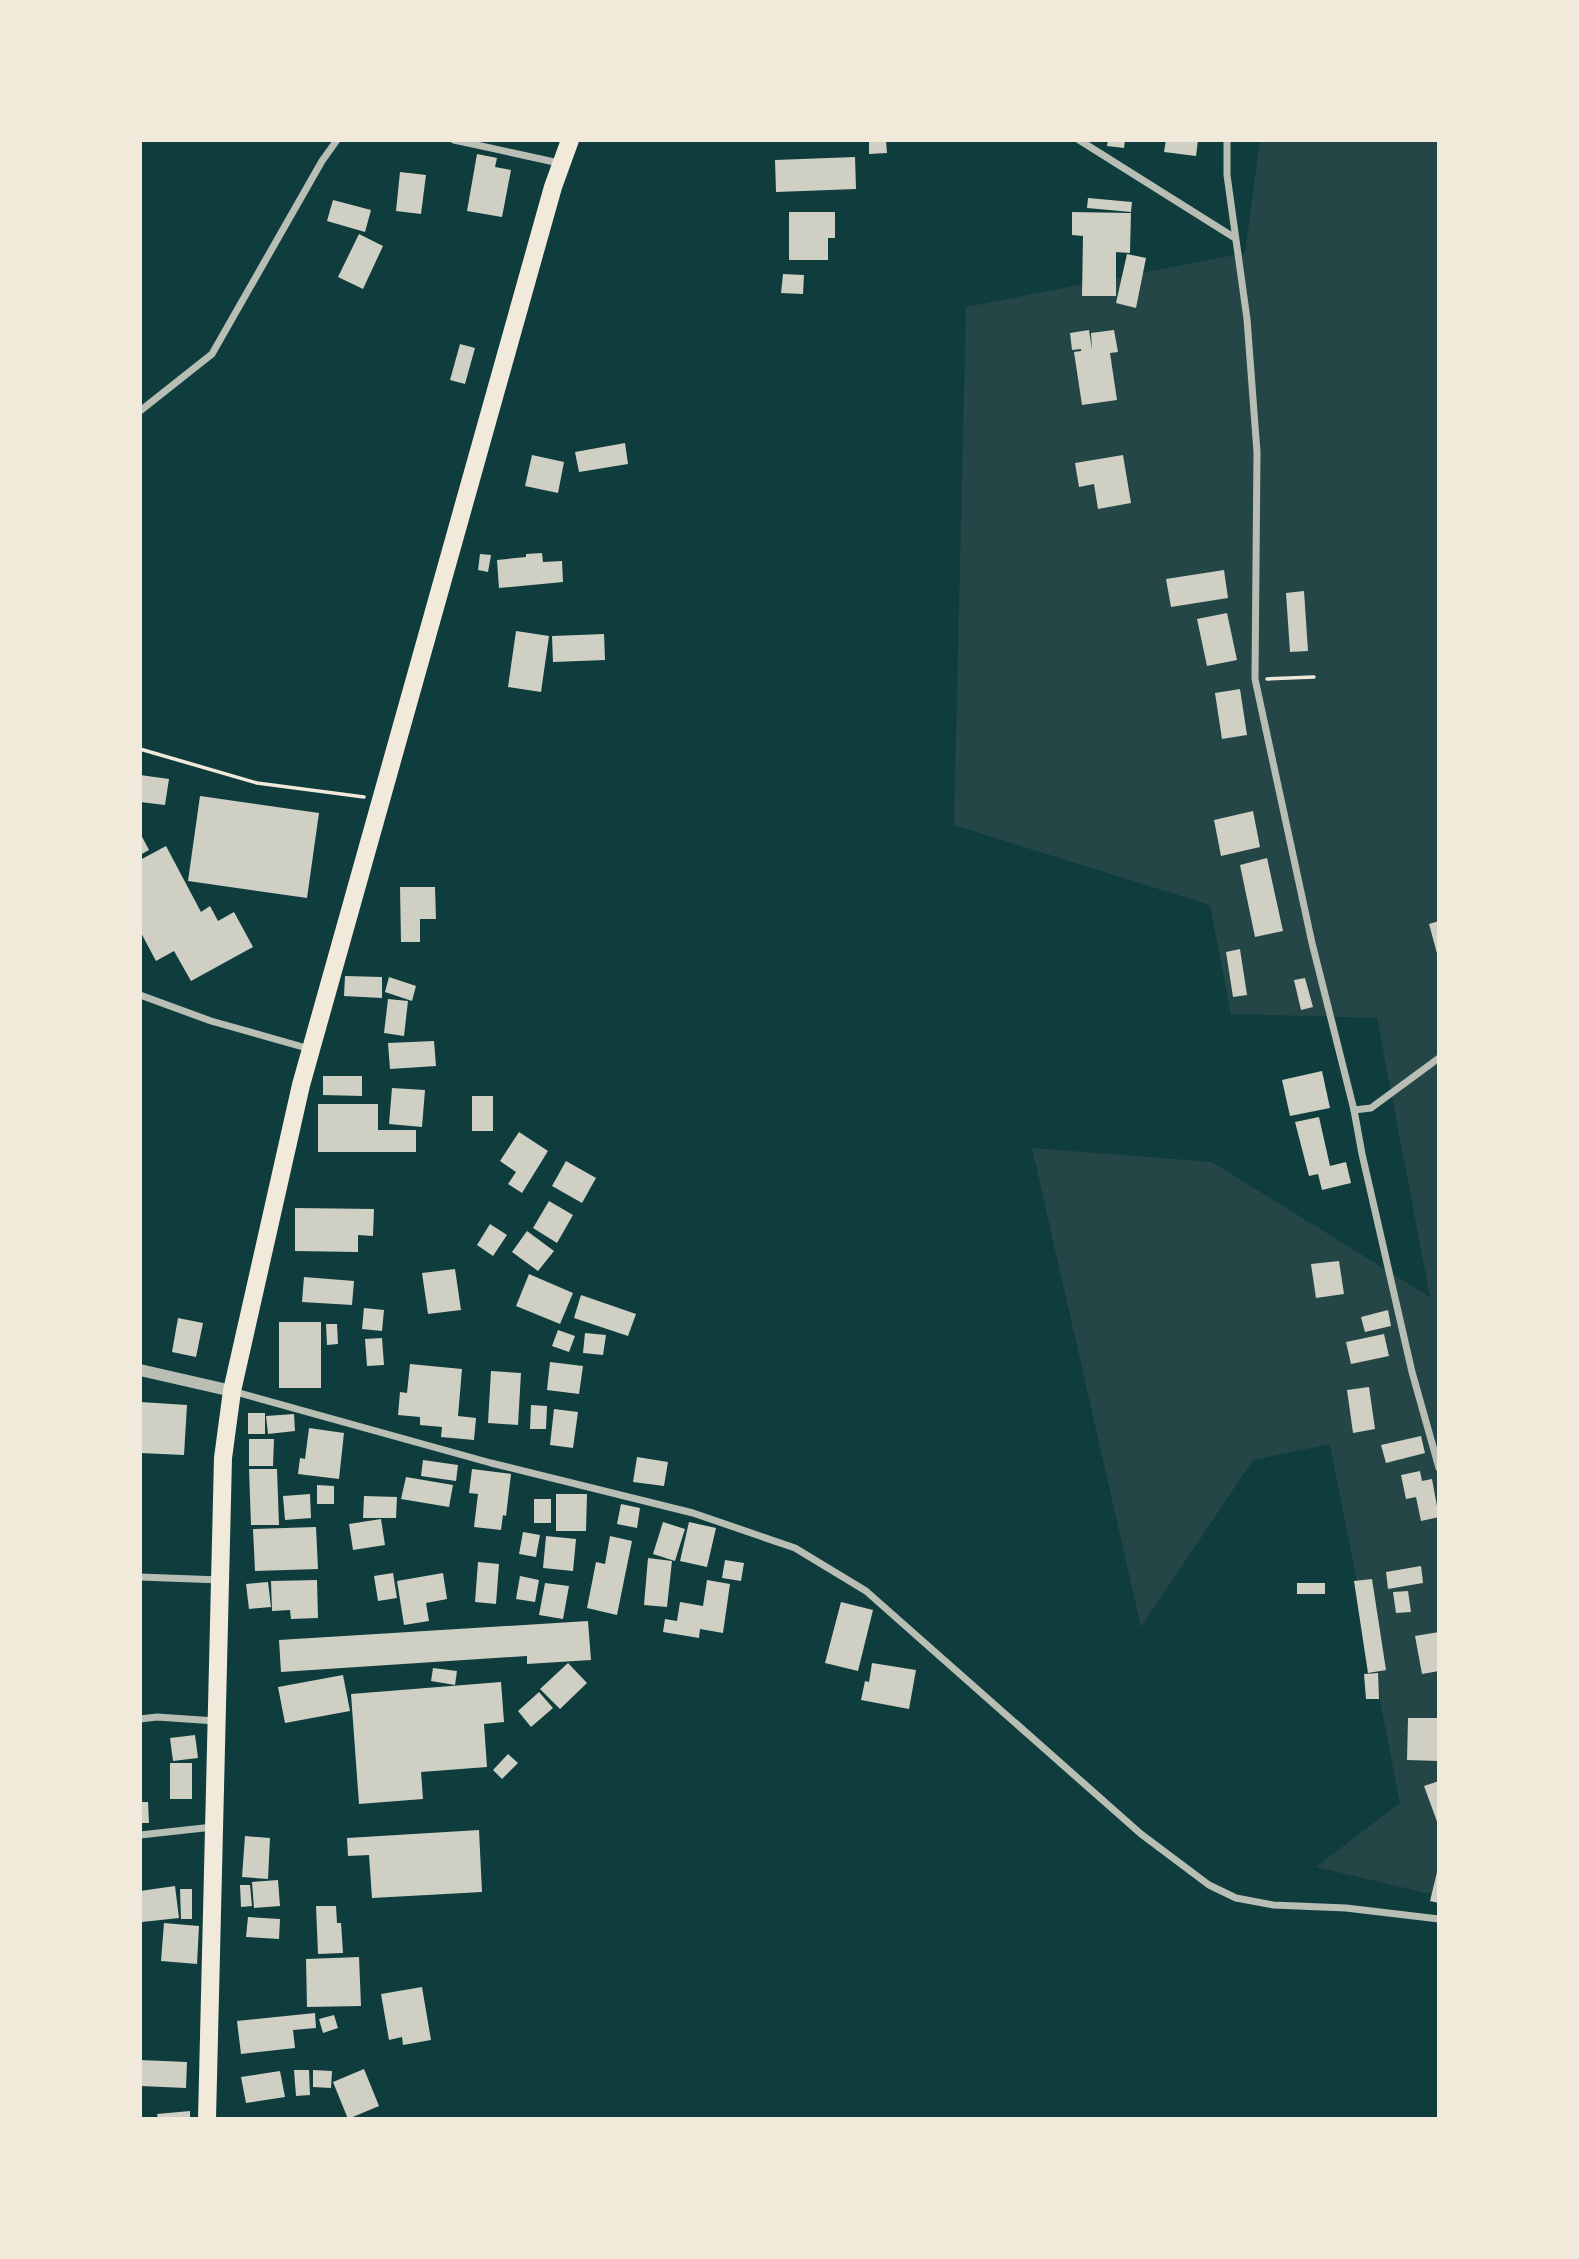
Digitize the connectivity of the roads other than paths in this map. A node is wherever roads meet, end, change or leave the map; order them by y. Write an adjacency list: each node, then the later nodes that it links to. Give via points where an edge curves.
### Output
1 (337, 140): 8 (street, via 212,354)
2 (454, 140): 6 (street)
3 (570, 140): 6 (main road)
4 (1079, 140): 7 (street)
5 (1227, 140): 7 (street)
6 (560, 163): 10 (main road)
7 (1235, 238): 12 (street, via 1247,319 1257,452 1255,679 1312,943)
8 (140, 411)
9 (140, 995): 10 (street)
10 (311, 1049): 14 (main road)
11 (1439, 1058): 12 (street, via 1371,1108)
12 (1354, 1110): 15 (street, via 1412,1372)
13 (140, 1370): 14 (street)
14 (232, 1391): 17 (main road, via 223,1458); 22 (street, via 491,1464 693,1513 795,1548 866,1591 1141,1835 1209,1885 1236,1898 1273,1905)
15 (1439, 1468)
16 (140, 1577): 17 (street)
17 (220, 1580): 19 (main road)
18 (140, 1719): 19 (street)
19 (217, 1721): 20 (main road)
20 (214, 1826): 21 (street); 23 (main road)
21 (140, 1835)
22 (1439, 1919)
23 (206, 2119)

